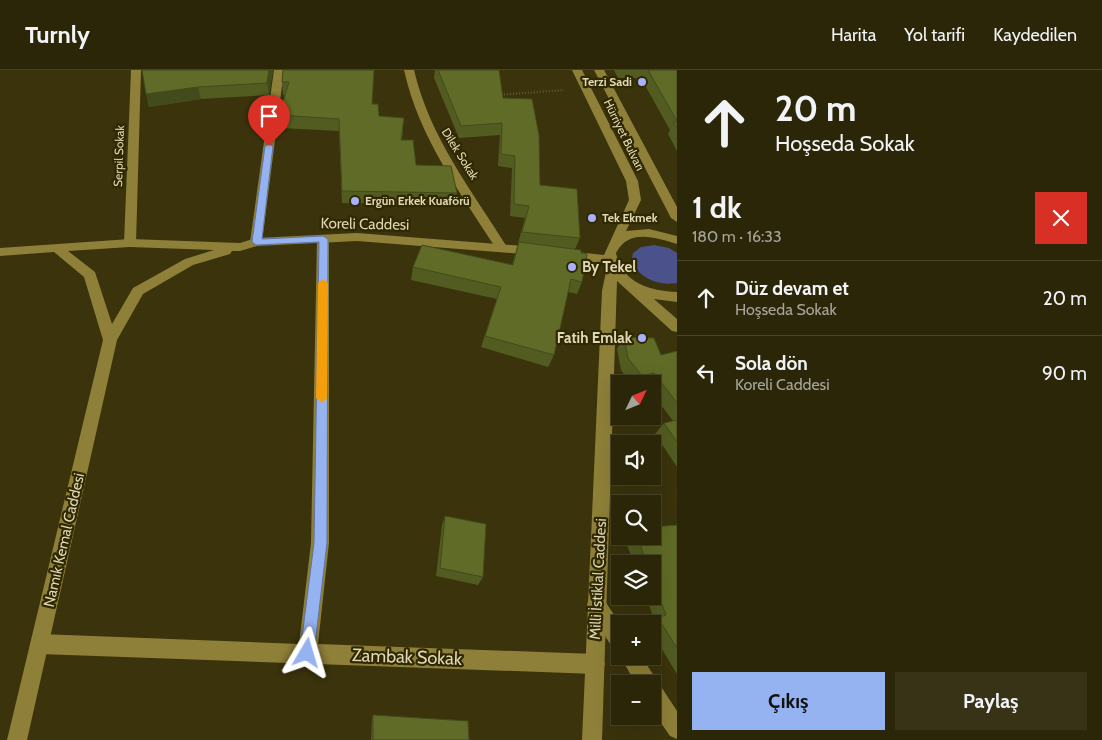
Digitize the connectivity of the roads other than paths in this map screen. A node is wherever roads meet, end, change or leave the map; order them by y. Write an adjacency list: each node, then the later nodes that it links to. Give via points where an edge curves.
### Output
1 (136, 70): 11 (street, Serpil Sokak)
2 (279, 70): 10 (street)
3 (409, 70): 13 (street, Dilek Sokak, via 413,95 433,139)
4 (577, 70): 8 (street, Hürriyet Bulvarı, via 632,181 635,200)
5 (599, 70): 6 (street, Hürriyet Bulvarı)
6 (677, 218)
7 (323, 239): 10 (street, Koreli Caddesi); 13 (street, Koreli Caddesi, via 357,237); 24 (street, via 320,543)
8 (616, 240): 9 (street, via 638,232 652,232); 16 (street, Hürriyet Bulvarı, via 612,246)
9 (677, 240)
10 (256, 242): 12 (street, Koreli Caddesi)
11 (130, 243): 12 (street, Koreli Caddesi); 14 (street, Koreli Caddesi)
12 (240, 247): 20 (street, via 189,262 138,291)
13 (502, 247): 16 (street, Koreli Caddesi)
14 (56, 248): 15 (street, Koreli Caddesi); 20 (street, via 90,274)
15 (0, 252)
16 (612, 264): 17 (street); 21 (street, Milli İstiklal Caddesi)
17 (628, 283): 18 (street, via 659,296); 19 (street)
18 (677, 297)
19 (677, 328)
20 (110, 340): 23 (street, Namık Kemal Caddesi)
21 (596, 605): 22 (street); 25 (street, Milli İstiklal Caddesi)
22 (611, 628)
23 (40, 644): 24 (street, Zambak Sokak); 28 (street, Namık Kemal Caddesi)
24 (307, 653): 25 (street, Zambak Sokak)
25 (595, 664): 29 (street, Milli İstiklal Caddesi)
26 (661, 705): 27 (street)
27 (677, 729)
28 (17, 740)
29 (592, 740)

